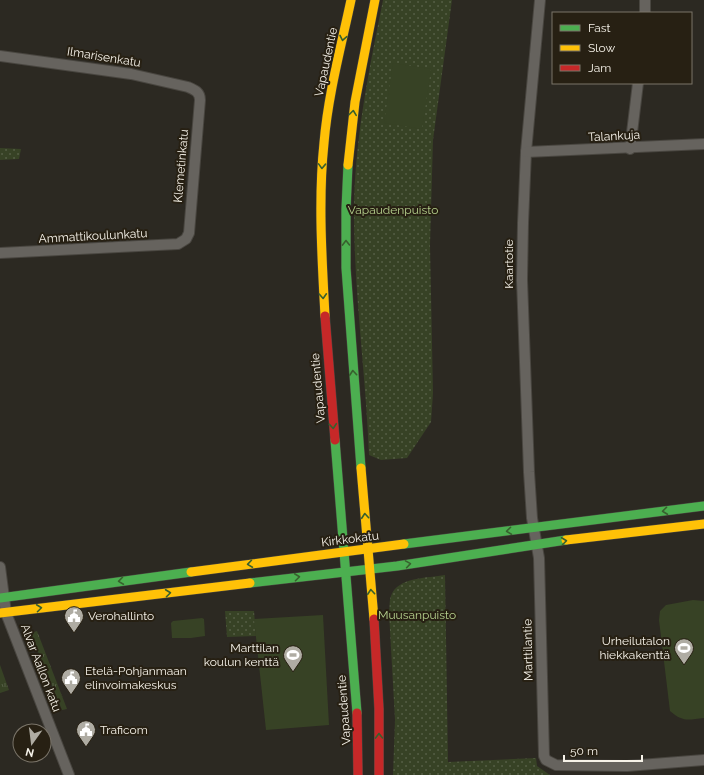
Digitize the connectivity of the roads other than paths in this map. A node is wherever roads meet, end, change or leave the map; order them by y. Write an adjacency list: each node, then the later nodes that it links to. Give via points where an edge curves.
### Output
1 (351, 0): 19 (main road, Vapaudentie, one-way to 19, via 327,113 322,161 322,266 327,357)
2 (375, 0): 18 (main road, one-way to 2, via 346,268 346,209 348,160 355,102)
3 (540, 0): 11 (street, Kaartotie)
4 (645, 0): 5 (street)
5 (645, 12)
6 (0, 56): 8 (street, Ilmarisenkatu, via 131,74 188,88)
7 (638, 84): 10 (street)
8 (200, 95): 12 (street, Klemetinkatu)
9 (704, 144): 10 (street, Talankuja)
10 (630, 148): 11 (street, Talankuja)
11 (526, 152): 16 (street, Kaartotie, via 522,280 526,421)
12 (186, 239): 13 (street, Ammattikoulunkatu, via 178,244)
13 (0, 253)
14 (704, 506): 16 (main road, Kirkkokatu, one-way to 16)
15 (704, 524): 17 (main road, one-way to 15)
16 (533, 528): 17 (street, Marttilantie); 18 (main road, Kirkkokatu, one-way to 18)
17 (536, 544): 21 (main road, one-way to 17); 25 (street, Marttilantie, via 539,558 546,760 556,765 627,766)
18 (368, 549): 19 (main road, Kirkkokatu); 21 (main road)
19 (344, 552): 22 (main road, Vapaudentie); 23 (main road, Kirkkokatu, one-way to 23)
20 (0, 568): 23 (street, Alvar Aallon katu)
21 (369, 569): 22 (main road); 28 (main road, one-way to 21, via 379,709)
22 (345, 572): 24 (main road, one-way to 22); 27 (main road, Vapaudentie, via 358,721)
23 (2, 598): 24 (street, Alvar Aallon katu)
24 (3, 613): 26 (street, Alvar Aallon katu)
25 (704, 760)
26 (69, 775)
27 (358, 775)
28 (379, 775)

